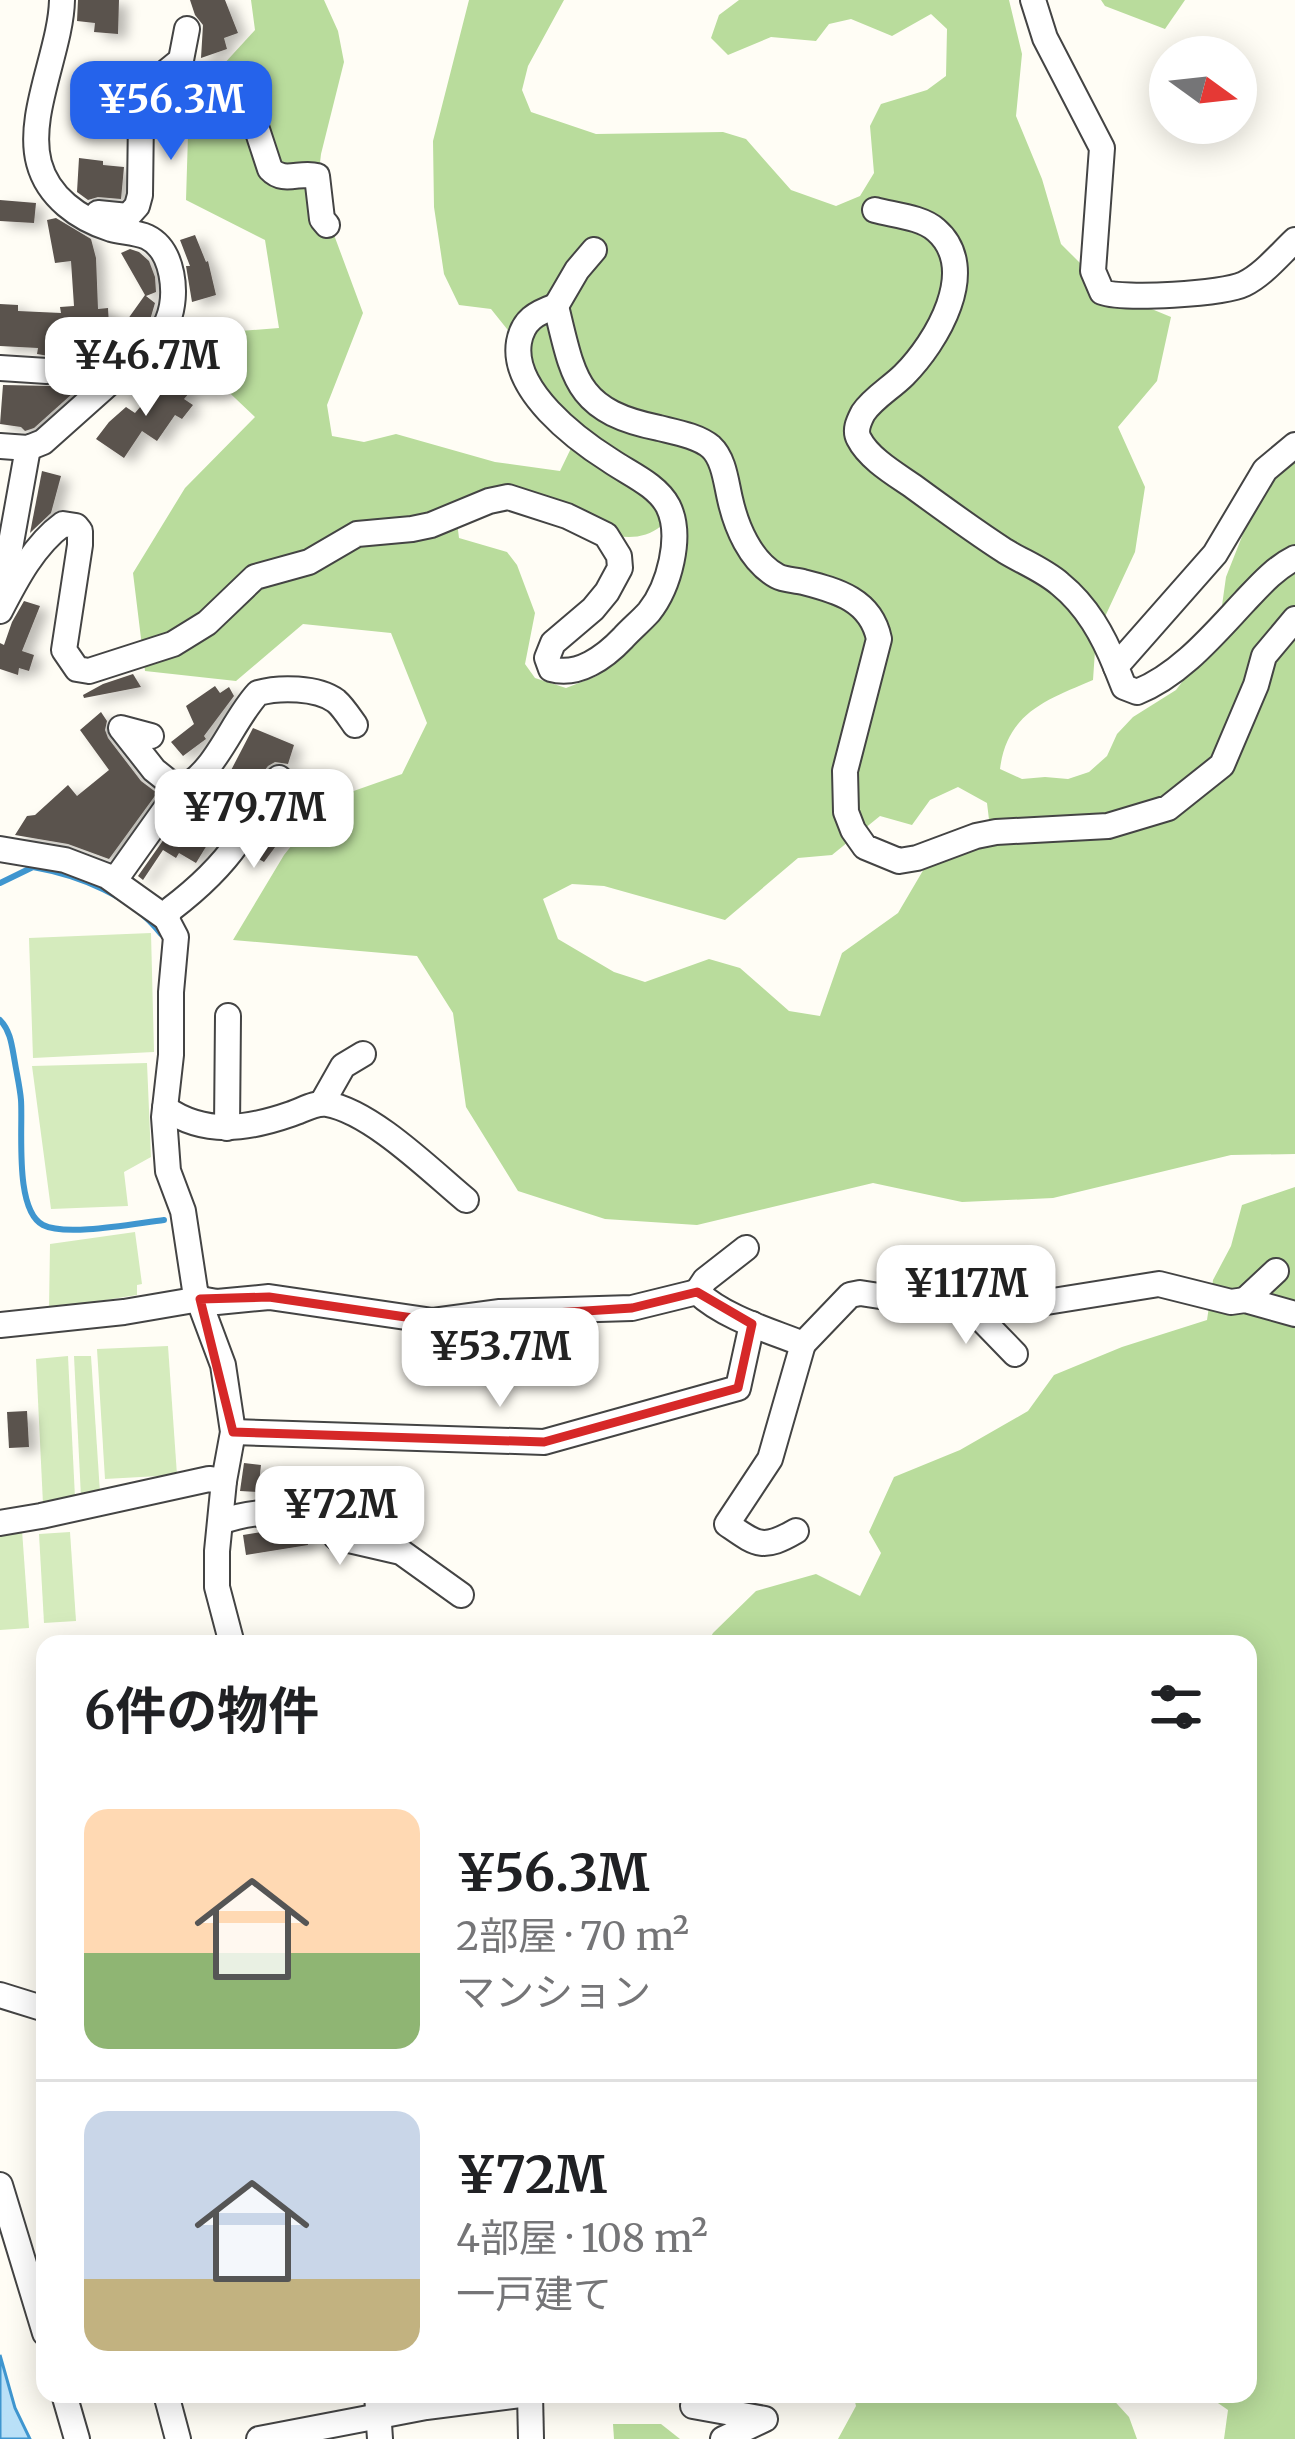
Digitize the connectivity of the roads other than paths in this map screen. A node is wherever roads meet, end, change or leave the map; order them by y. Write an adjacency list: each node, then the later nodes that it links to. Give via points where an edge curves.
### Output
1 (62, 0): 6 (street, via 38,160 56,195)
2 (1033, 0): 10 (street, via 1102,148 1093,271 1102,292 1228,290 1248,283)
3 (188, 29): 4 (street, via 181,60)
4 (149, 86): 7 (street, via 140,195); 8 (street, via 196,81 235,88 248,102 270,170 317,176)
5 (875, 210): 24 (street, via 936,229 957,276 922,352 862,415 859,440 1060,584 1087,611)
6 (78, 214): 7 (street); 16 (street, via 149,238 168,260 167,324)
7 (128, 216): 9 (street)
8 (327, 225)
9 (171, 235)
10 (1295, 240)
11 (594, 250): 12 (street)
12 (556, 306): 22 (street, via 525,324 519,354 527,384 589,447 658,492 673,520 670,560 651,609 610,651 575,672 551,669 548,652 607,592 620,556 606,535 508,497 412,530 357,534 309,562 255,577 173,644 89,671 76,670 64,650 76,526 47,535); 23 (street, via 584,393 601,408 710,446 748,548 777,576 851,597 877,627 844,794 854,830 884,856 917,858 996,832 1108,826 1168,808 1222,765 1264,656)
13 (200, 356): 16 (street)
14 (0, 368): 15 (street)
15 (47, 371)
16 (120, 376): 19 (street)
17 (1295, 445): 24 (street, via 1264,470 1215,554)
18 (0, 446): 19 (street)
19 (28, 448): 21 (street)
20 (1295, 558): 24 (street, via 1150,686 1131,691)
21 (0, 581)
22 (0, 611)
23 (1295, 620)
24 (1116, 667)
25 (356, 724): 28 (street, via 328,697 260,692)
26 (151, 736): 28 (street, via 122,728)
27 (279, 778): 31 (street, via 224,860)
28 (179, 790): 30 (street)
29 (0, 849): 30 (street, via 84,865)
30 (115, 880): 31 (street)
31 (166, 918): 35 (street, via 176,938)
32 (228, 1016): 36 (street)
33 (364, 1054): 34 (street, via 343,1066)
34 (322, 1103): 36 (street); 37 (street, via 354,1112)
35 (165, 1108): 36 (street); 41 (street, via 168,1171)
36 (227, 1128)
37 (466, 1200)
38 (746, 1248): 40 (street)
39 (1276, 1271): 42 (street)
40 (697, 1292): 41 (street, via 632,1308 434,1322 269,1298); 45 (street)
41 (200, 1299): 46 (street); 49 (street, via 224,1365)
42 (1245, 1300): 43 (street, via 1159,1284); 44 (street)
43 (984, 1312): 47 (street, via 860,1293); 48 (street, via 983,1321)
44 (1295, 1314)
45 (752, 1324): 47 (street); 49 (street, via 738,1388 544,1442)
46 (0, 1325)
47 (803, 1344): 53 (street, via 770,1459 727,1524 762,1545)
48 (1015, 1354)
49 (233, 1432): 50 (street)
50 (224, 1480): 51 (street); 52 (street)
51 (0, 1522)
52 (221, 1522): 54 (street, via 272,1513 334,1519 336,1537 401,1552); 55 (street, via 218,1587)
53 (796, 1531)
54 (460, 1595)
55 (230, 1635)
56 (0, 1995): 57 (street)
57 (36, 2006)
58 (0, 2186): 59 (street)
59 (36, 2304)
60 (67, 2403): 66 (street)
61 (168, 2403): 67 (street)
62 (458, 2403): 65 (street)
63 (529, 2403): 69 (street)
64 (693, 2403): 70 (street, via 765,2419)
65 (378, 2417): 68 (street)
66 (77, 2439)
67 (178, 2439)
68 (259, 2439)
69 (531, 2439)
70 (724, 2439)

